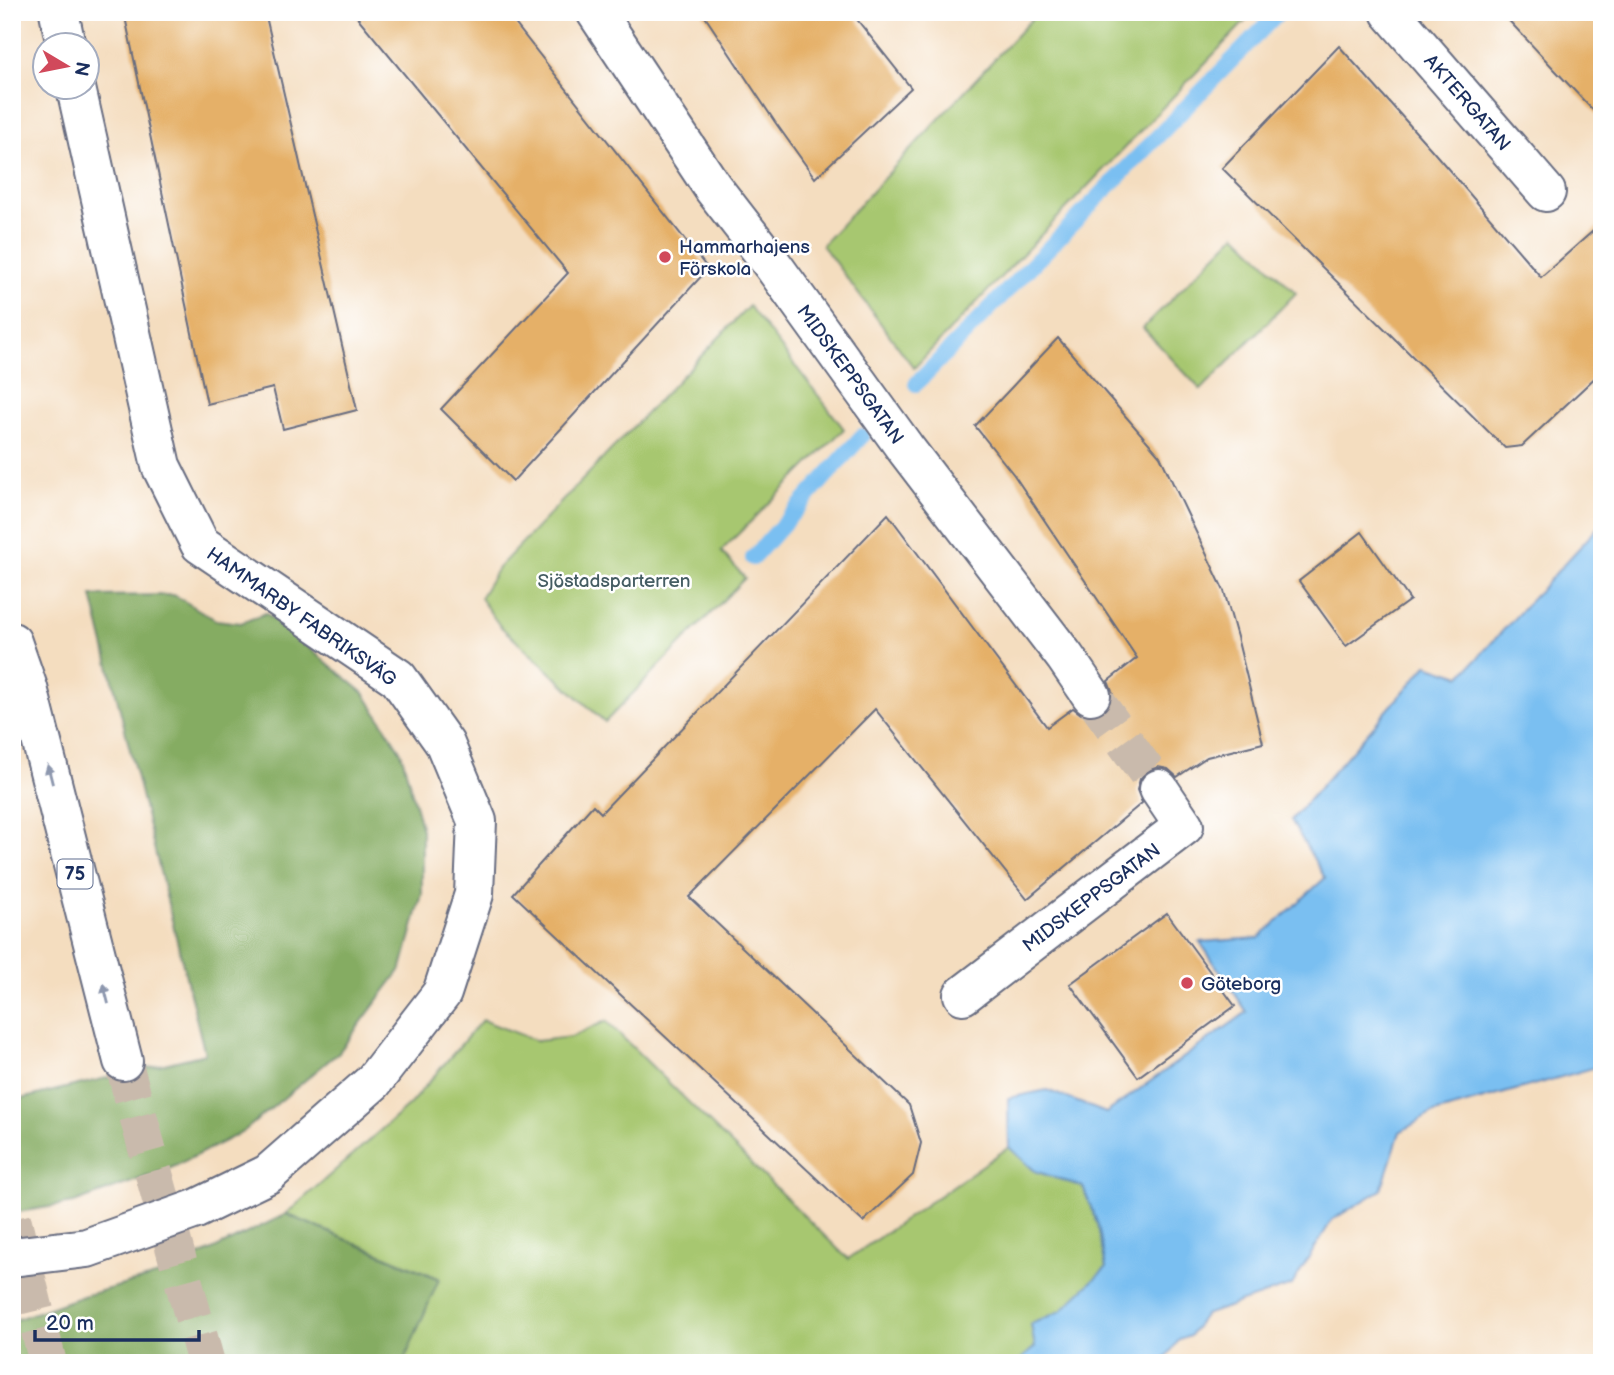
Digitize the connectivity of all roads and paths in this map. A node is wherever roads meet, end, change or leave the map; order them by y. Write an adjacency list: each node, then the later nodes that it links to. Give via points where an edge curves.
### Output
1 (59, 12): 4 (main road)
2 (596, 12): 10 (main road, MIDSKEPPSGATAN, via 713,188)
3 (1390, 12): 6 (main road, AKTERGATAN)
4 (63, 32)
5 (79, 102): 14 (main road, HAMMARBY FABRIKSVÄG, via 161,466 194,533 200,544 398,678 445,744 477,821 474,894 442,993 373,1082 268,1174 197,1209 87,1248)
6 (1546, 192)
7 (12, 617): 9 (main road)
8 (12, 642): 9 (main road, 75)
9 (28, 688): 13 (main road, 75, one-way to 9)
10 (1091, 695)
11 (1159, 789): 12 (main road, MIDSKEPPSGATAN, via 1184,826)
12 (963, 995)
13 (122, 1061)
14 (12, 1257)

